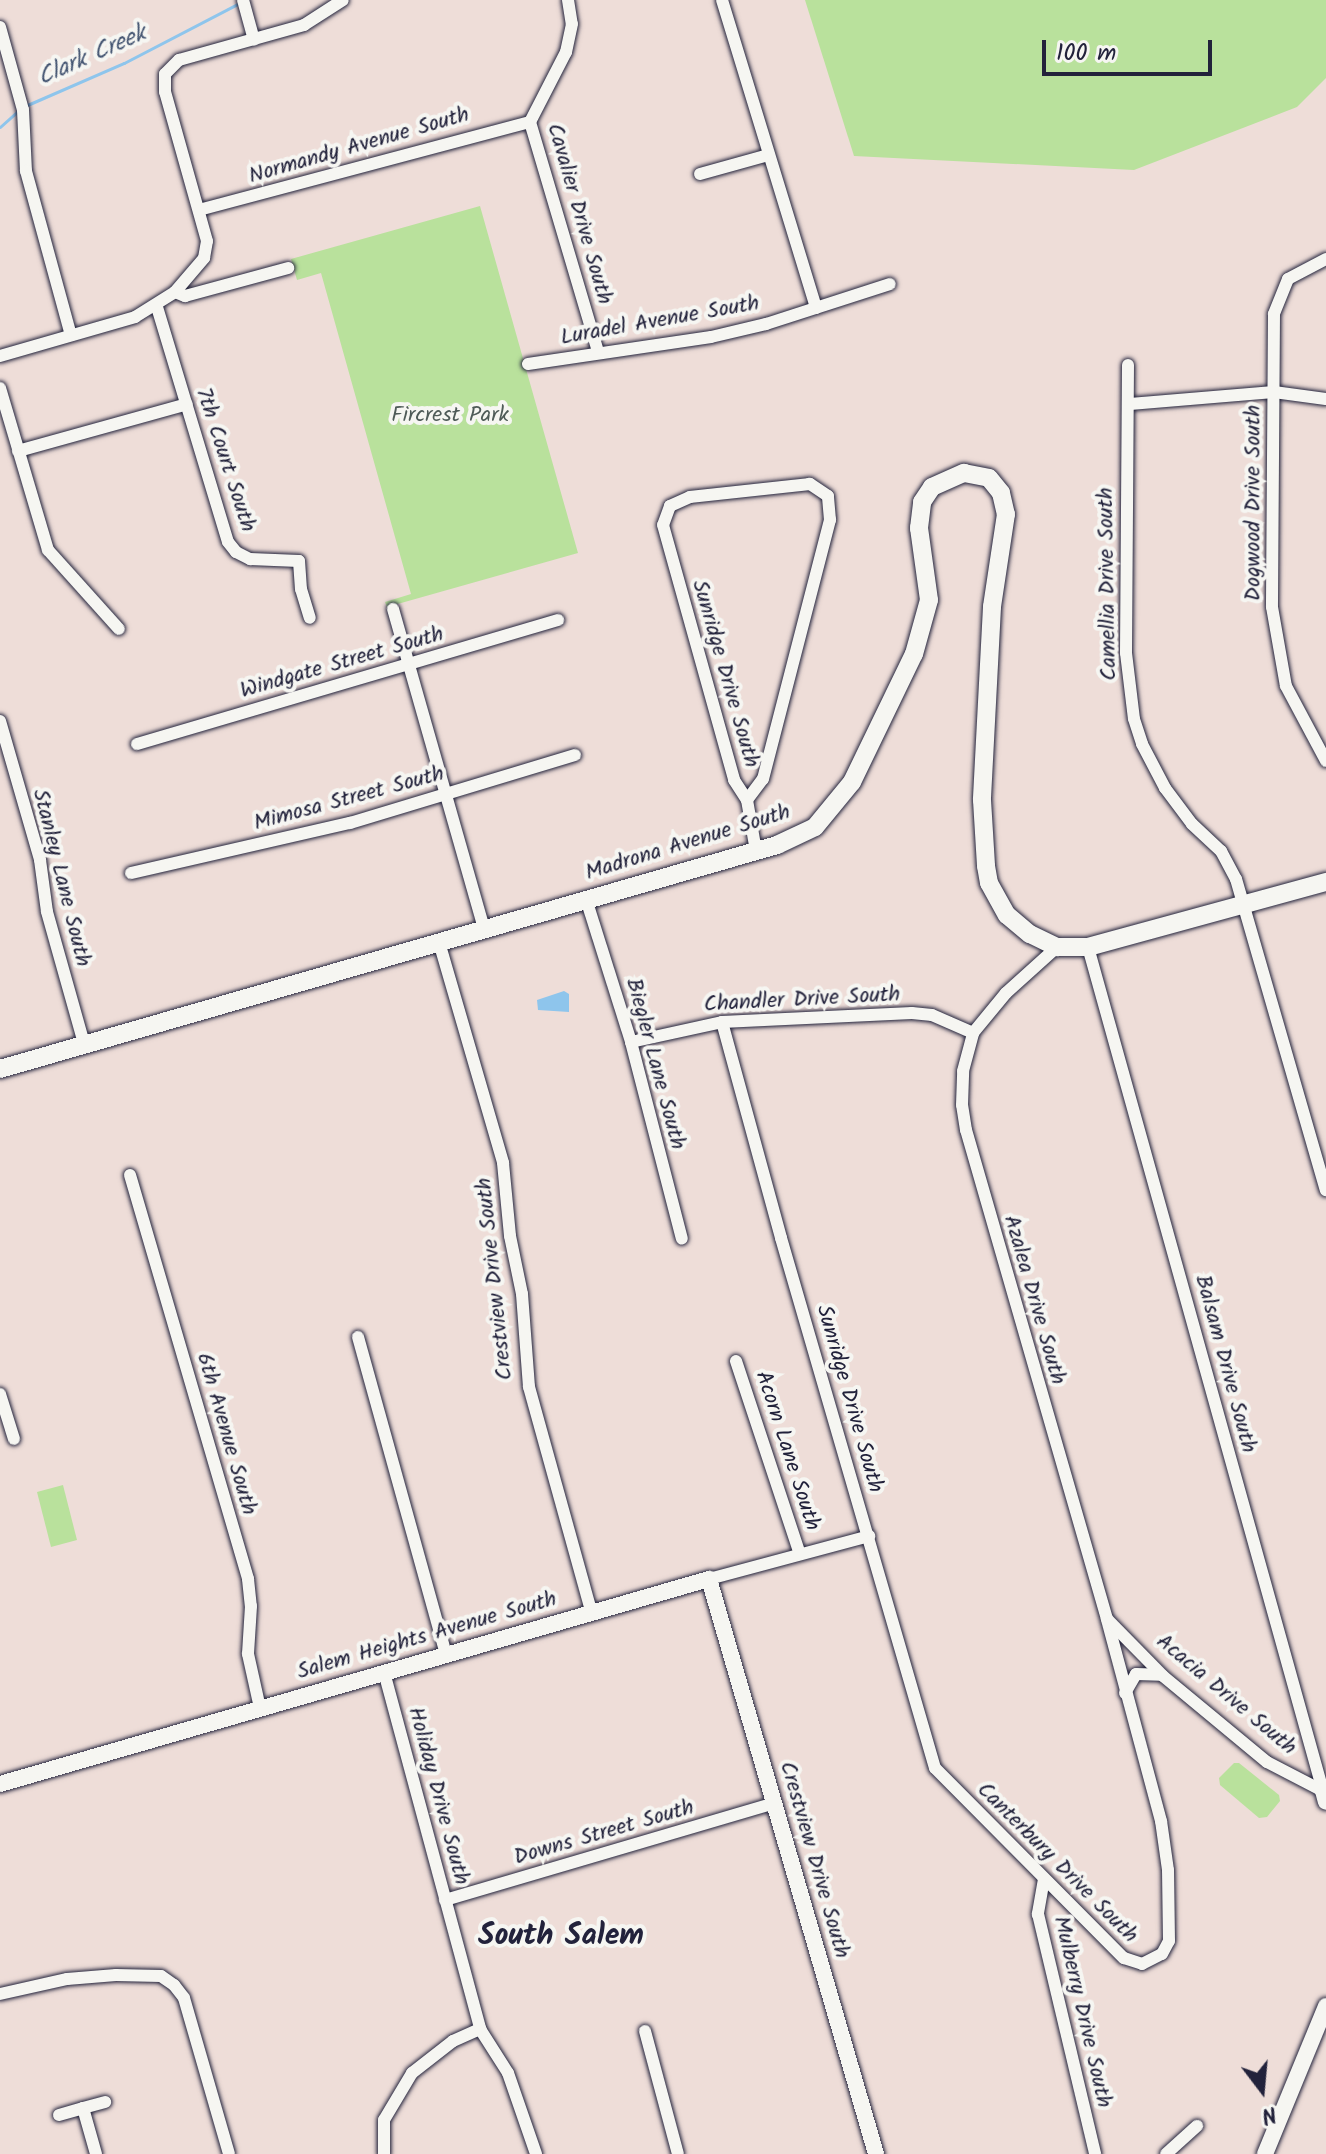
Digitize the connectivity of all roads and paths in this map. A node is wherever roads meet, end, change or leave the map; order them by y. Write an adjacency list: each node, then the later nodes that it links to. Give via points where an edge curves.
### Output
1 (243, 0): 6 (street)
2 (343, 0): 6 (street, via 304,25)
3 (568, 0): 7 (street, Cavalier Drive South, via 572,24 566,52)
4 (722, 0): 8 (street)
5 (0, 27): 17 (street, via 23,110 23,159)
6 (254, 40): 10 (street, via 179,60 165,74 165,92)
7 (530, 122): 10 (street, Normandy Avenue South); 18 (street, Cavalier Drive South)
8 (768, 155): 9 (street); 16 (street)
9 (700, 174)
10 (199, 210): 14 (street, via 206,251)
11 (1326, 259): 23 (street, Dogwood Drive South, via 1288,279 1277,299)
12 (288, 268): 14 (street, via 185,296)
13 (890, 284): 16 (street, Luradel Avenue South)
14 (175, 292): 15 (street)
15 (157, 307): 17 (street); 25 (street, 7th Court South)
16 (816, 308): 18 (street, Luradel Avenue South, via 711,337)
17 (71, 335): 19 (street)
18 (598, 352): 20 (street, Luradel Avenue South)
19 (0, 356)
20 (528, 364)
21 (1128, 365): 26 (street, Camellia Drive South)
22 (0, 388): 27 (street)
23 (1274, 392): 24 (street); 26 (street); 36 (street, Dogwood Drive South, via 1275,639 1293,705)
24 (1326, 399)
25 (187, 404): 27 (street); 29 (street, 7th Court South, via 228,542 250,559 299,561)
26 (1130, 404): 43 (street, Camellia Drive South, via 1126,653 1134,719 1165,788 1221,851)
27 (18, 451): 31 (street, via 48,550)
28 (393, 609): 32 (street)
29 (310, 618)
30 (558, 620): 32 (street, Windgate Street South)
31 (119, 629)
32 (408, 665): 34 (street, Windgate Street South); 37 (street)
33 (0, 721): 51 (street, Stanley Lane South)
34 (137, 744)
35 (575, 755): 37 (street, Mimosa Street South)
36 (1326, 761)
37 (446, 795): 40 (street, Mimosa Street South, via 350,823); 44 (street)
38 (747, 800): 38 (street, Sunridge Drive South, via 734,780 663,525 670,506 690,497 810,484 828,496 830,520 763,779); 39 (street, Sunridge Drive South)
39 (756, 851): 42 (main road, Madrona Avenue South); 46 (main road, Madrona Avenue South, via 815,827 845,794 898,691 923,624 929,586 919,528 922,502 943,479 982,474 1001,493 1006,514 987,669 982,800 986,866 1007,915)
40 (131, 873)
41 (1326, 882): 43 (main road, Madrona Avenue South)
42 (586, 899): 44 (main road, Madrona Avenue South); 50 (street, Biegler Lane South)
43 (1245, 905): 47 (main road, Madrona Avenue South); 54 (street, Camellia Drive South)
44 (484, 929): 45 (main road, Madrona Avenue South)
45 (439, 942): 51 (main road, Madrona Avenue South); 63 (street, Crestview Drive South, via 503,1163 529,1387)
46 (1057, 947): 47 (main road, Madrona Avenue South); 49 (street, Azalea Drive South, via 1006,993)
47 (1088, 947): 72 (street, Balsam Drive South)
48 (722, 1022): 49 (street, Chandler Drive South, via 912,1013 932,1015); 50 (street, Chandler Drive South); 60 (street, Sunridge Drive South)
49 (973, 1033): 64 (street, Azalea Drive South, via 961,1087 966,1130)
50 (631, 1042): 55 (street, Biegler Lane South)
51 (84, 1044): 52 (main road, Madrona Avenue South)
52 (0, 1069)
53 (130, 1175): 69 (street, 6th Avenue South, via 248,1579 248,1654)
54 (1326, 1190)
55 (682, 1239)
56 (358, 1337): 65 (street)
57 (736, 1361): 61 (street, Acorn Lane South)
58 (0, 1394): 59 (street)
59 (14, 1439)
60 (869, 1536): 61 (street, Salem Heights Avenue South); 70 (street, Sunridge Drive South, via 932,1759)
61 (800, 1554): 62 (street, Salem Heights Avenue South)
62 (709, 1579): 63 (street, Salem Heights Avenue South); 73 (street, Crestview Drive South)
63 (591, 1611): 65 (street, Salem Heights Avenue South)
64 (1107, 1619): 67 (street, Acacia Drive South); 68 (street, Azalea Drive South)
65 (446, 1655): 66 (street, Salem Heights Avenue South)
66 (384, 1672): 69 (street, Salem Heights Avenue South); 75 (street, Holiday Drive South)
67 (1163, 1676): 68 (street, via 1136,1674); 72 (street, Acacia Drive South, via 1267,1762)
68 (1125, 1693): 76 (street, Azalea Drive South, via 1161,1821 1168,1870 1169,1941 1162,1954)
69 (260, 1708): 71 (street, Salem Heights Avenue South)
70 (948, 1783): 74 (street, Canterbury Drive South)
71 (0, 1784)
72 (1325, 1794)
73 (775, 1803): 75 (street, Downs Street South); 90 (street, Crestview Drive South)
74 (1044, 1879): 76 (street, Canterbury Drive South, via 1124,1958); 91 (street, Mulberry Drive South, via 1038,1914)
75 (445, 1900): 79 (street, Holiday Drive South)
76 (1142, 1964)
77 (0, 1994): 86 (street, via 91,1977 161,1976 184,1998)
78 (1326, 2006): 93 (street)
79 (480, 2029): 87 (street, via 453,2041 412,2073 384,2120); 88 (street, Holiday Drive South, via 508,2073)
80 (645, 2031): 89 (street)
81 (105, 2102): 82 (street)
82 (83, 2108): 83 (street); 85 (street)
83 (59, 2115)
84 (1197, 2126): 92 (street)
85 (96, 2154)
86 (229, 2154)
87 (384, 2154)
88 (536, 2154)
89 (678, 2154)
90 (876, 2154)
91 (1095, 2154)
92 (1166, 2154)
93 (1265, 2154)

